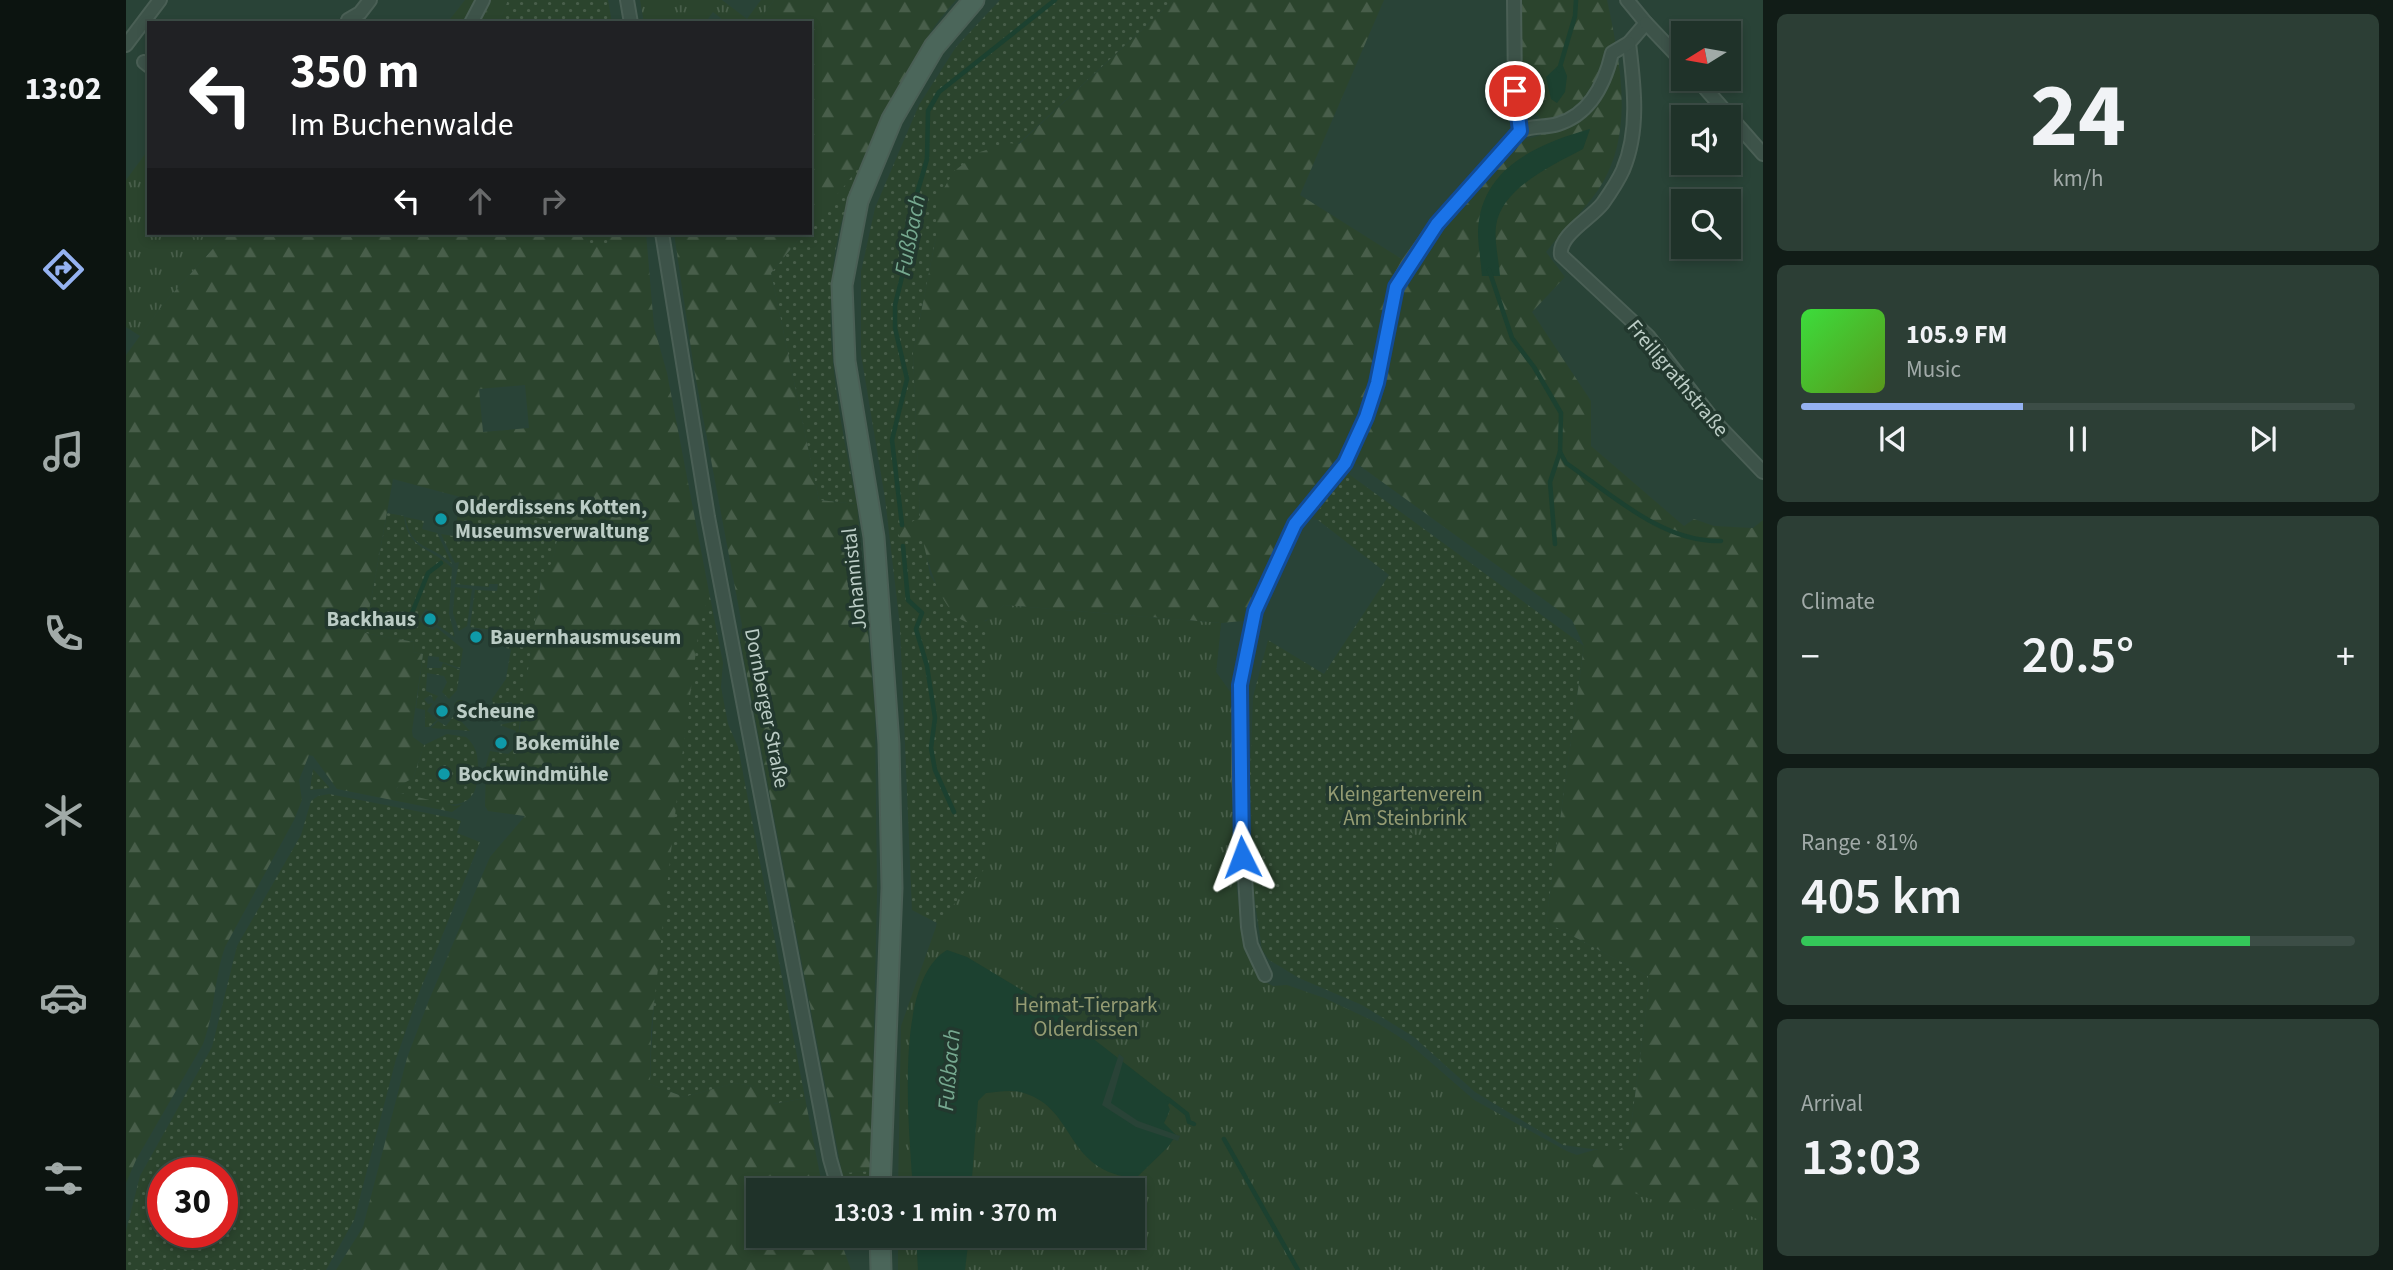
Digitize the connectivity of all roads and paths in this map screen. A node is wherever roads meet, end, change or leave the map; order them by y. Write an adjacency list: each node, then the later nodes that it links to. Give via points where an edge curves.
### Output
1 (160, 0): 13 (street)
2 (370, 0): 8 (street)
3 (483, 0): 9 (street)
4 (627, 0): 10 (street)
5 (974, 0): 22 (main road, Johannistal, via 934,47 887,128 858,201 842,285 845,361 874,537 889,744 892,888)
6 (1514, 0): 16 (street)
7 (1627, 0): 11 (street)
8 (348, 20)
9 (472, 21)
10 (631, 21)
11 (1646, 23): 12 (street); 14 (street)
12 (1629, 43): 16 (street, via 1612,53 1601,88 1580,112 1557,124); 19 (street, Freiligrathstraße, via 1633,131 1623,170 1602,204 1564,242 1561,255 1648,336 1715,422)
13 (126, 45)
14 (1671, 49)
15 (1708, 91): 17 (street)
16 (1520, 131): 20 (street, via 1437,224 1402,276 1366,417 1345,463 1295,524 1255,611 1240,685 1238,774 1248,928)
17 (1763, 154)
18 (662, 235): 21 (street, Dornberger Straße, via 713,544)
19 (1763, 472)
20 (1265, 975)
21 (836, 1178)
22 (880, 1178)
23 (876, 1248): 24 (main road)
24 (881, 1270)

